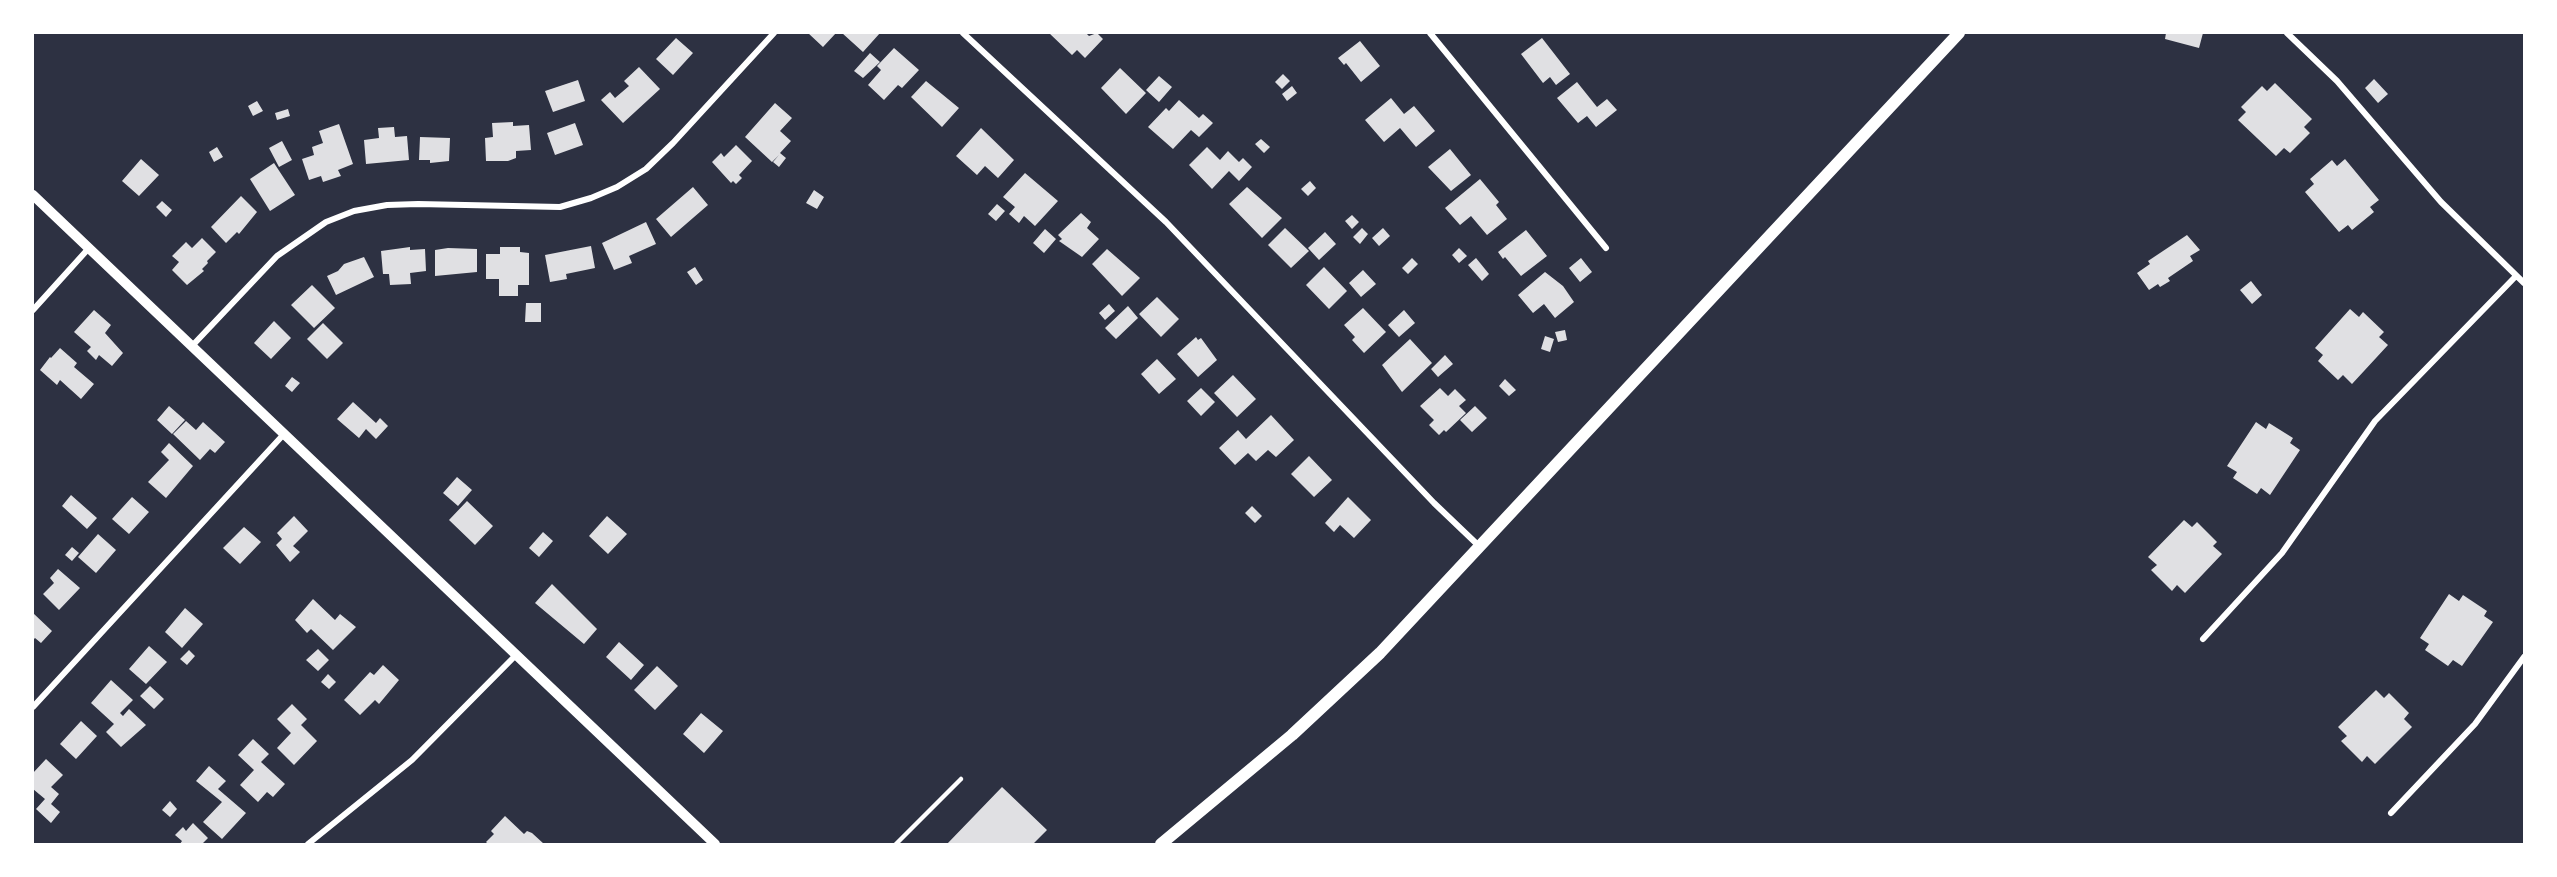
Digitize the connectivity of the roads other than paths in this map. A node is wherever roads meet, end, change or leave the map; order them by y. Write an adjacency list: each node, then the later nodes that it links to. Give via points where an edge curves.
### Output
1 (774, 33): 12 (street, via 673,143 646,169 617,187 560,207 418,204 354,211 326,222 277,256)
2 (963, 33): 14 (street, via 1166,222 1434,503)
3 (1430, 33): 7 (street)
4 (1959, 33): 14 (main road)
5 (2287, 33): 9 (street, via 2337,81 2441,202)
6 (33, 195): 8 (street)
7 (1605, 248)
8 (89, 249): 11 (street); 12 (street)
9 (2516, 276): 10 (street); 15 (street, via 2375,422 2282,553)
10 (2524, 283)
11 (33, 310)
12 (192, 346): 13 (street)
13 (284, 434): 16 (street); 18 (street)
14 (1481, 547): 24 (main road, via 1337,694)
15 (2203, 639)
16 (517, 654): 21 (street, via 412,760); 22 (street)
17 (2524, 657): 20 (street, via 2475,724)
18 (33, 707)
19 (961, 779): 23 (lane)
20 (2391, 813)
21 (308, 844)
22 (715, 844)
23 (896, 844)
24 (1161, 844)

